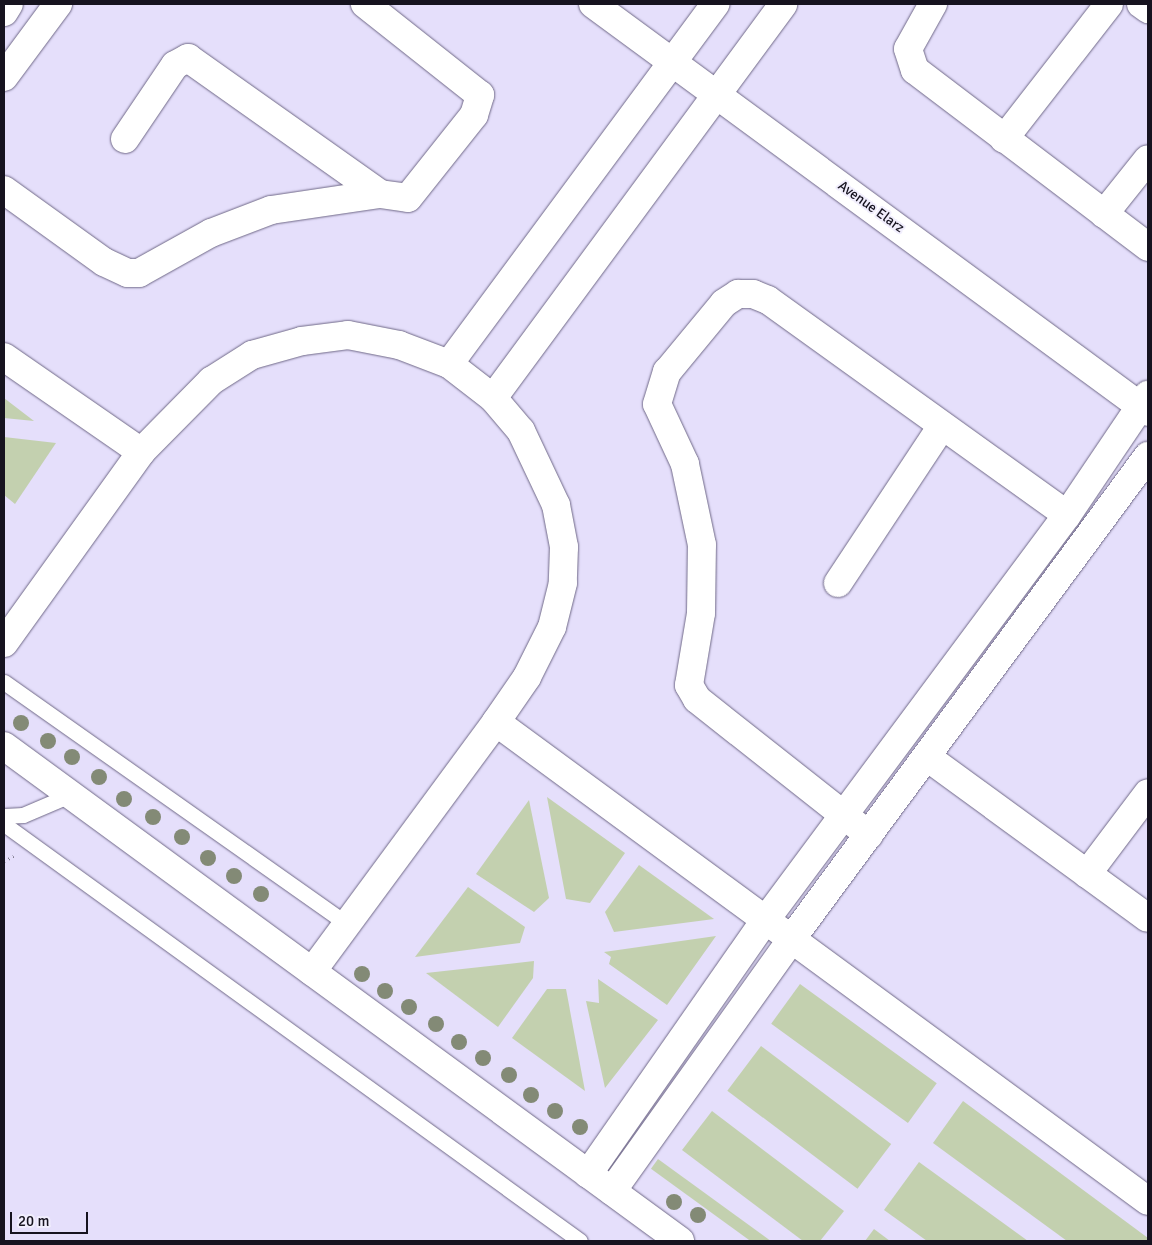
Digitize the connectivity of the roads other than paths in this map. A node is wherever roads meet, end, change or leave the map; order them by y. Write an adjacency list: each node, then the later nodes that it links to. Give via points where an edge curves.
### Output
1 (9, 4): 11 (street)
2 (58, 4): 13 (street)
3 (364, 4): 19 (street, via 480,96 474,115 418,188 399,200)
4 (594, 4): 12 (street, Avenue Elarz)
5 (715, 4): 12 (street)
6 (783, 4): 14 (street)
7 (934, 4): 16 (street, via 908,49 915,70)
8 (1109, 4): 16 (street)
9 (1141, 4): 10 (street)
10 (1148, 9)
11 (4, 12)
12 (673, 62): 14 (street, Avenue Elarz); 23 (street)
13 (4, 77)
14 (716, 93): 24 (street); 25 (street, Avenue Elarz)
15 (125, 139): 19 (street, via 175,65 188,58)
16 (1004, 140): 20 (street)
17 (1148, 159): 20 (street)
18 (4, 190): 19 (street, via 104,262 128,273 138,273 211,233 271,210)
19 (380, 194)
20 (1104, 214): 21 (street)
21 (1148, 247)
22 (4, 356): 27 (street)
23 (448, 364): 24 (street); 27 (street, via 399,345 348,335 252,355 211,380)
24 (493, 398): 35 (street, via 521,431 543,471 556,505 564,547 563,583 552,627 527,677)
25 (1146, 404): 29 (street)
26 (942, 426): 29 (street); 30 (street); 41 (street, via 768,300 753,294 738,294 724,304 667,372 660,387 657,404 685,464 702,546 701,613 689,685 697,699)
27 (141, 452): 31 (street)
28 (1148, 456): 33 (street)
29 (1067, 514): 32 (street)
30 (838, 584)
31 (4, 643)
32 (968, 650): 33 (street); 41 (street)
33 (990, 667): 37 (street)
34 (4, 682): 47 (lane)
35 (496, 722): 46 (street); 47 (street)
36 (4, 746): 39 (street)
37 (927, 758): 43 (street); 44 (street)
38 (1148, 793): 44 (street)
39 (70, 794): 40 (lane, via 23,815); 49 (street)
40 (4, 816)
41 (846, 816): 43 (street); 46 (street)
42 (4, 824): 53 (lane)
43 (869, 835): 48 (street)
44 (1088, 874): 45 (street)
45 (1148, 918)
46 (764, 922): 48 (street); 50 (street)
47 (346, 923): 49 (street)
48 (790, 941): 51 (street); 52 (street)
49 (312, 972): 50 (street)
50 (588, 1174): 51 (street)
51 (612, 1191): 54 (street)
52 (1148, 1201)
53 (580, 1241)
54 (680, 1241)

